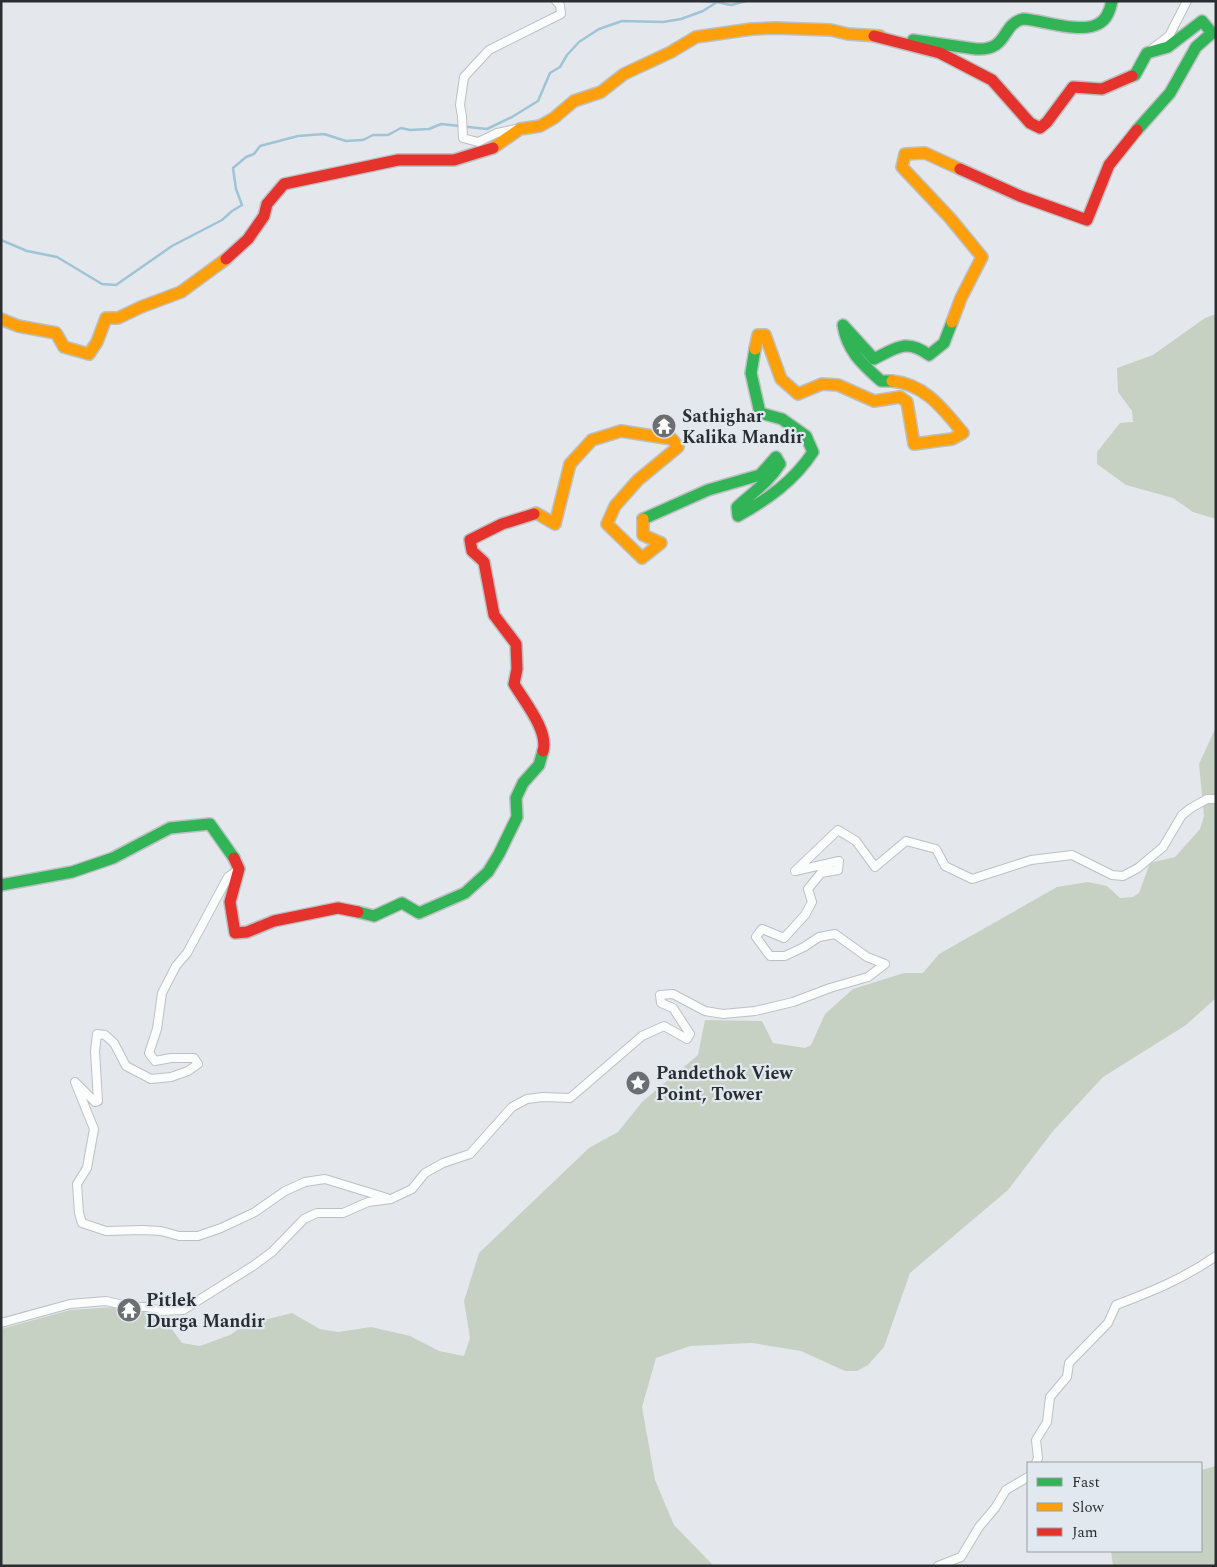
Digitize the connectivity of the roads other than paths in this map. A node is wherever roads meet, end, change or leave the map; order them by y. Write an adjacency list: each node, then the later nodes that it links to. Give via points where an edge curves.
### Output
1 (556, 1): 6 (street, via 561,14 489,50 464,77 460,105 463,138 478,142 497,133)
2 (1112, 1): 4 (street, via 1105,20 1098,25 1082,27 1021,19 1011,25 999,44 991,48 968,49)
3 (1187, 1): 5 (street, via 1170,36)
4 (874, 36): 5 (street, via 940,53 992,80 1030,123 1040,128 1073,87 1102,89 1135,75); 6 (street, via 776,28 696,38 624,74 601,92 574,101 540,126)
5 (1147, 53): 9 (street, via 1168,47 1202,21 1212,33 1196,47 1170,93 1109,166 1087,220 1020,196 925,153 905,154 902,167 982,257 961,298 944,343 929,355 916,346 905,346 874,359 843,325 844,338 853,356 881,381 902,382 926,392 963,433 952,439 914,444 907,402 900,397 874,400 838,386 822,384 798,394 782,379 765,335 758,335 751,373 760,413 782,419 806,436 813,452 789,484 738,516 737,507 774,474 780,464 776,457 760,475 708,490 643,520 643,535 661,543 642,558 607,524 614,506 638,480 678,446 672,439 622,431 592,440 570,464 555,524 536,513 508,520 470,540 472,551 484,562 494,615 516,644 514,684 541,729 544,744 539,766 523,783 516,798 517,818 488,872 464,893 420,913 402,903 374,916 338,908 235,933 230,902)
6 (520, 129): 7 (street, via 490,150 454,160 398,160 284,184 267,204 257,228 234,252 182,292 118,318 106,318 89,354 64,347 56,333 18,326)
7 (1, 319)
8 (1216, 799): 11 (street, via 1208,799 1190,808 1182,815 1163,847 1123,876 1112,875 1072,855 1031,860 972,879 945,866 936,849 906,841 875,867 856,841 838,830 796,870 839,861 838,870 821,873 808,889 812,902 804,915 784,938 762,929 756,937 770,956 786,956 819,937 835,934 867,957 885,964 868,977 755,1011 723,1014 705,1011 673,994 660,995 661,1003 673,1008 683,1021 690,1034 687,1039 664,1026 642,1036 570,1098 543,1096 526,1099 512,1107 470,1154 425,1173 412,1189)
9 (239, 869): 10 (street, via 232,853 210,824 170,828 114,858 72,872); 11 (street, via 228,877 162,992 157,1029 149,1053 155,1061 194,1058 198,1064 171,1078 151,1079 126,1066 114,1044 105,1035 97,1034 98,1102 75,1082 94,1130 86,1168 77,1184 82,1223 106,1231 143,1230 198,1236 255,1212 285,1191 325,1178)
10 (1, 885)
11 (391, 1199): 13 (street, via 368,1202 344,1213 317,1213 304,1219 254,1266 183,1310 162,1312 106,1302 79,1303)
12 (1216, 1256): 14 (street, via 1192,1273 1116,1305 1108,1322 1069,1363 1067,1377 1050,1397 1047,1422 1036,1440)
13 (1, 1323)
14 (1036, 1462)
15 (1027, 1479): 16 (street, via 1006,1490 961,1557)
16 (938, 1566)

